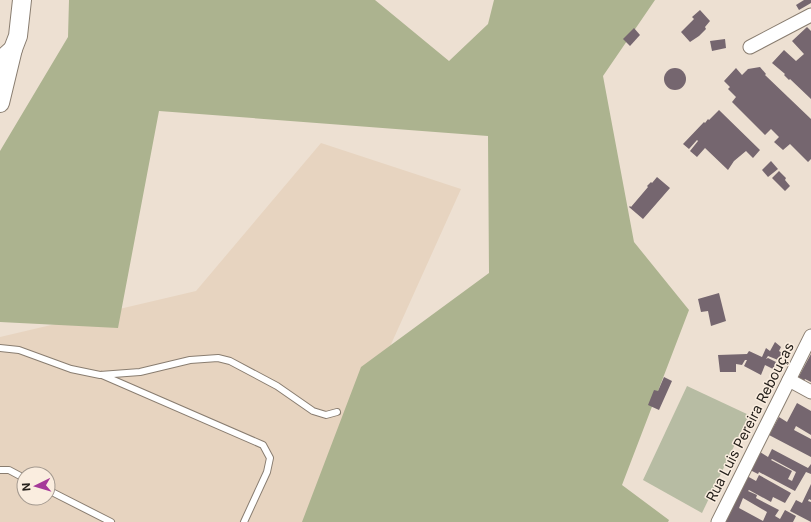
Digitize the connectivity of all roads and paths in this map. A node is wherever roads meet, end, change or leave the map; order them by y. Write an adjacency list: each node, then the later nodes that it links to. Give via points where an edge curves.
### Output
1 (22, 0): 4 (main road, via 18,36)
2 (811, 15): 3 (street)
3 (750, 46)
4 (6, 55): 5 (main road)
5 (0, 103)
6 (811, 336): 9 (street, Rua Luis Pereira Rebouças)
7 (0, 348): 8 (lane, via 20,350 71,369)
8 (100, 375): 11 (lane, via 140,372 190,360 218,358 230,361 277,386 313,412 326,415); 16 (lane, via 263,445 270,458 267,472)
9 (789, 380): 10 (street); 17 (street, Rua Luis Pereira Rebouças)
10 (811, 392)
11 (337, 412)
12 (0, 470): 13 (lane, via 9,470)
13 (16, 474)
14 (56, 494): 15 (lane)
15 (111, 522)
16 (244, 522)
17 (718, 522)

